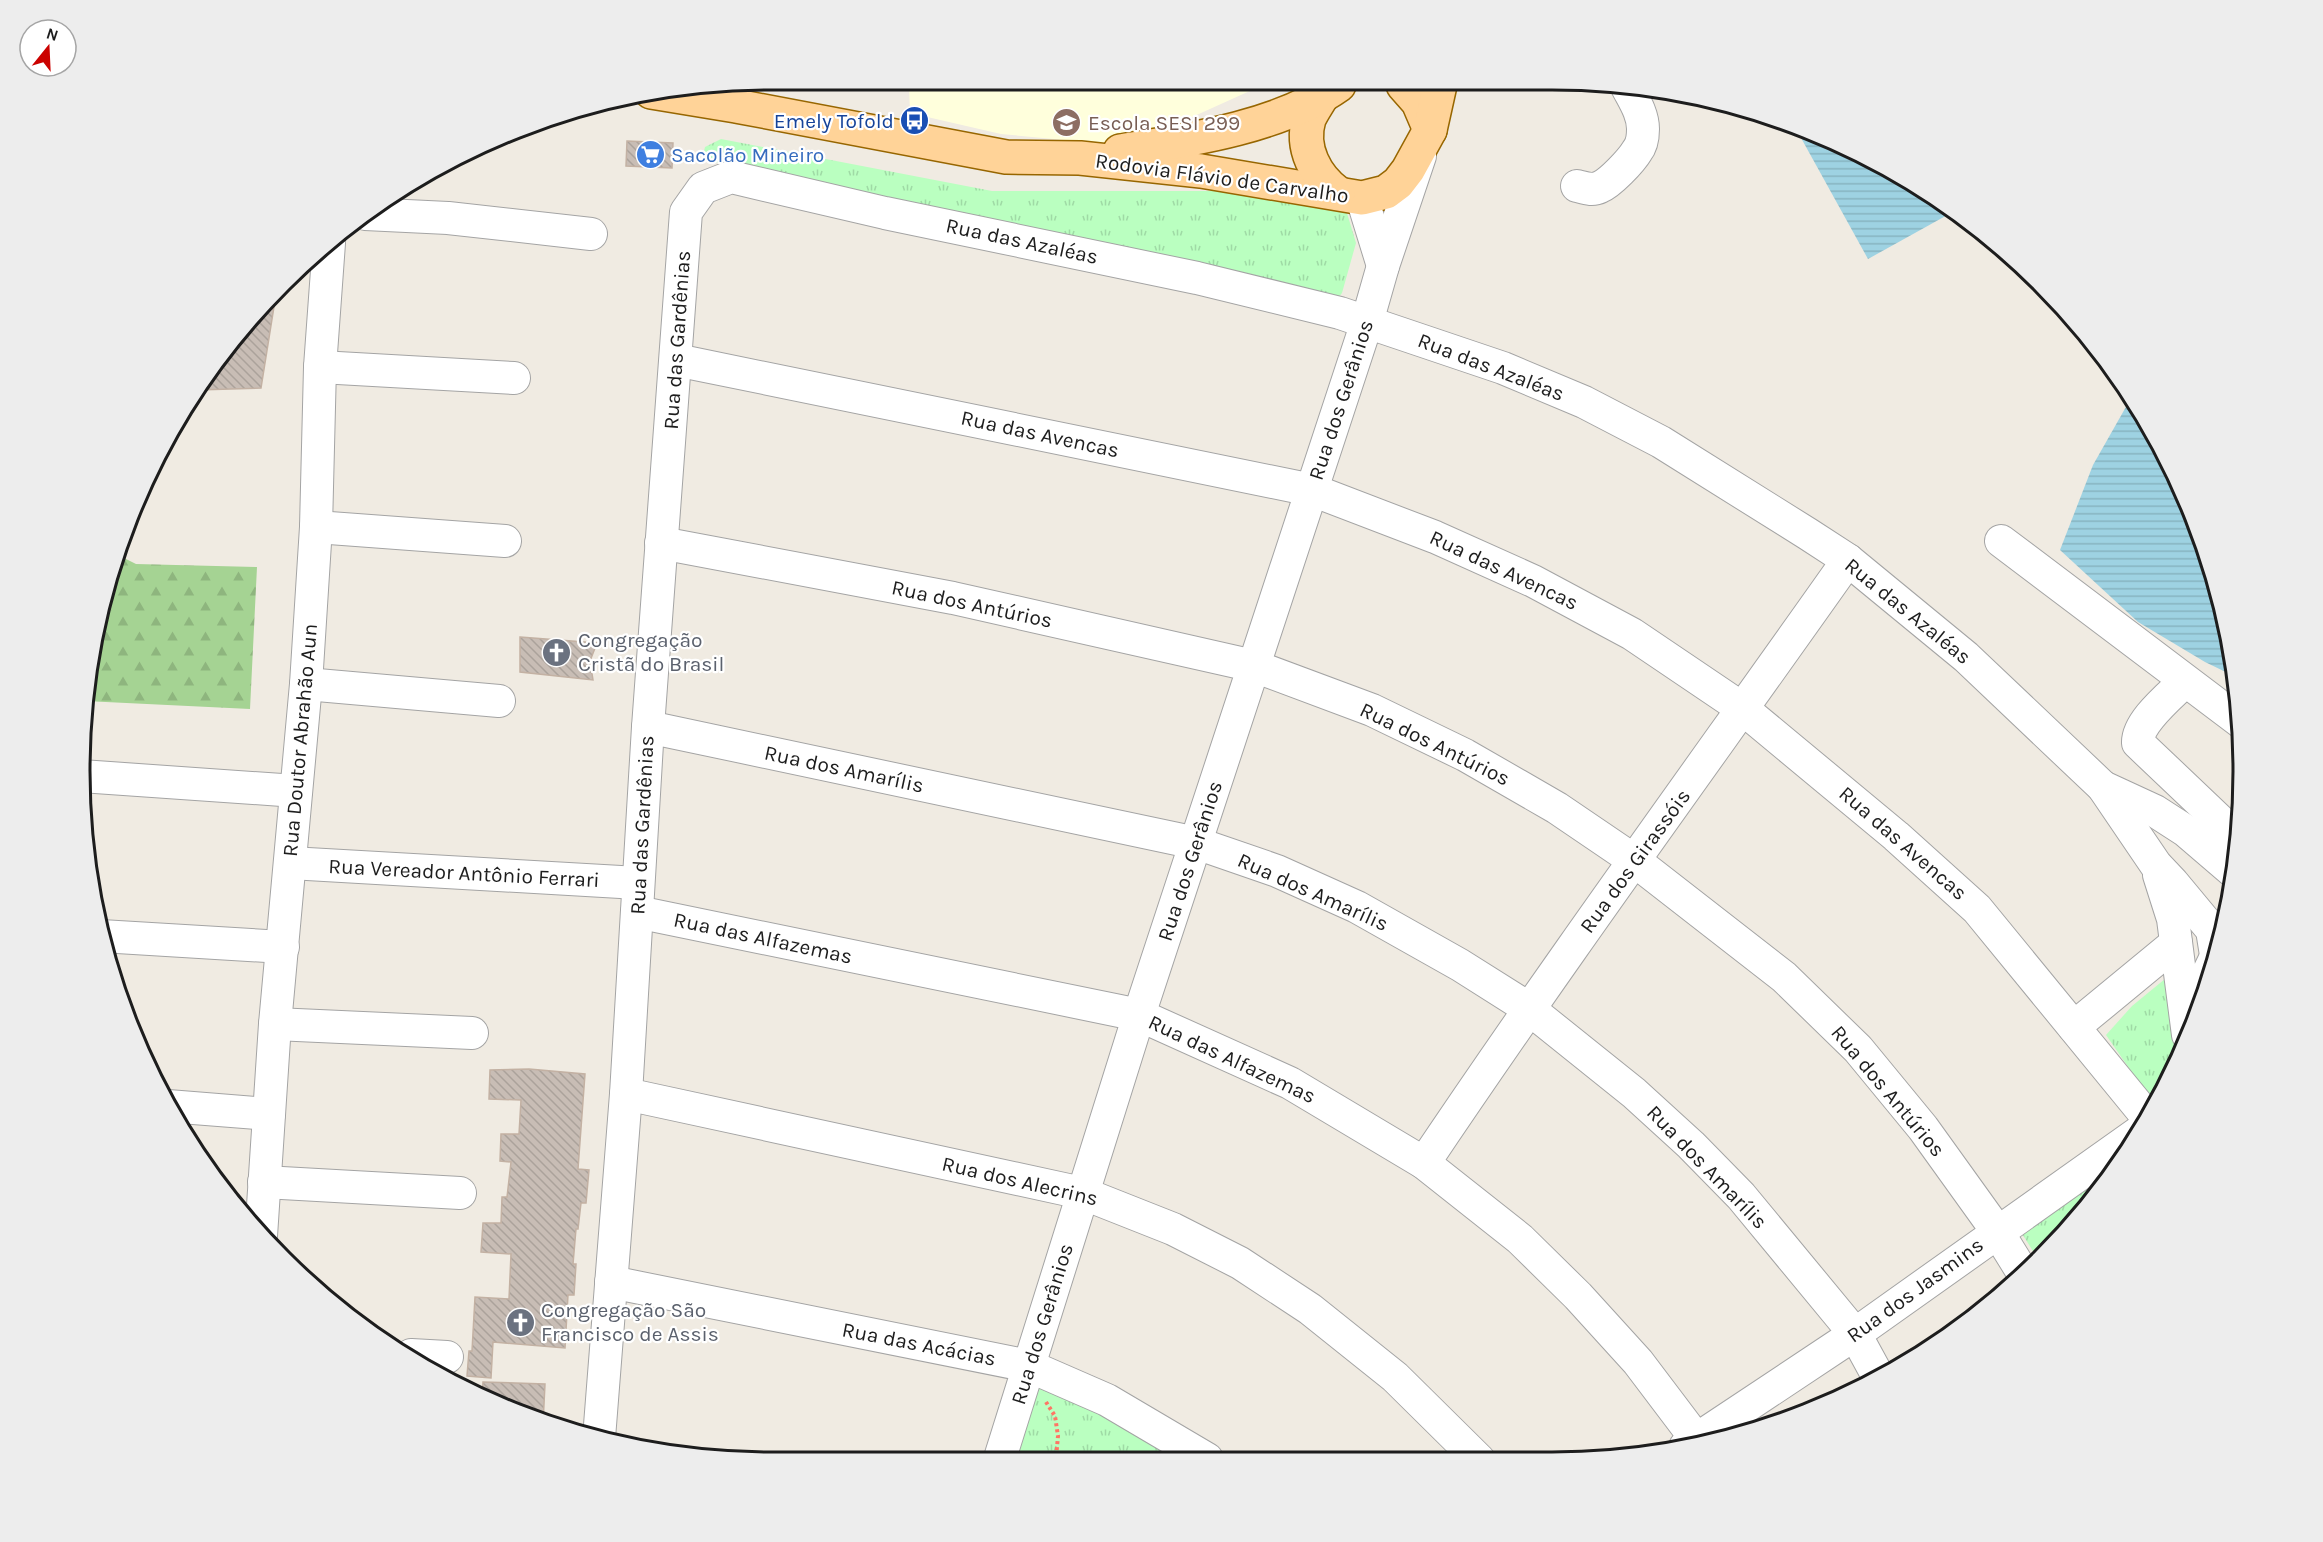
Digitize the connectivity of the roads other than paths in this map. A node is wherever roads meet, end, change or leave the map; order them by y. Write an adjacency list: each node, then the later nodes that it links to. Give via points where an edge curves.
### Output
1 (1407, 90): 7 (main road, via 1418,102)
2 (1439, 90): 7 (main road, Rodovia Flávio de Carvalho)
3 (1330, 92): 8 (main road, Rodovia Flávio de Carvalho, via 1263,120 1199,138); 10 (main road, via 1310,119 1309,150 1322,179)
4 (698, 94): 6 (main road, Rodovia Flávio de Carvalho)
5 (1631, 95): 9 (street, via 1643,128 1638,151 1607,183 1589,189)
6 (737, 96): 8 (main road, Rodovia Flávio de Carvalho, via 1005,157)
7 (1430, 130): 10 (main road, Rodovia Flávio de Carvalho, via 1398,183 1386,192); 15 (street, Rua dos Gerânios)
8 (1080, 158): 10 (main road, Rodovia Flávio de Carvalho, via 1201,171)
9 (1577, 186)
10 (1350, 195): 15 (street)
11 (686, 212): 16 (street, Rua das Azaléas, via 703,188 731,177 1197,278); 17 (street, Rua das Gardênias)
12 (379, 215): 13 (street)
13 (591, 234)
14 (328, 254): 18 (street, Rua Doutor Abrahão Aun)
15 (1383, 266): 16 (street, Rua dos Gerânios)
16 (1367, 322): 20 (street, Rua dos Gerânios); 25 (street, Rua das Azaléas, via 1503,368 1584,402 1661,442)
17 (676, 360): 20 (street, Rua das Avencas); 24 (street, Rua das Gardênias)
18 (320, 367): 19 (street); 21 (street, Rua Doutor Abrahão Aun)
19 (514, 378)
20 (1311, 490): 26 (street, Rua dos Gerânios); 30 (street, Rua das Avencas, via 1435,537 1533,581 1632,634)
21 (316, 527): 22 (street); 28 (street, Rua Doutor Abrahão Aun)
22 (505, 541)
23 (2001, 541): 27 (street)
24 (661, 543): 26 (street, Rua dos Antúrios, via 953,598); 32 (street, Rua das Gardênias)
25 (1848, 561): 30 (street, Rua dos Girassóis); 34 (street, Rua das Azaléas, via 1966,657)
26 (1254, 666): 37 (street, Rua dos Gerânios); 39 (street, Rua dos Antúrios, via 1372,710 1465,755 1557,808)
27 (2185, 681): 31 (street); 36 (street, via 2145,722 2137,735 2138,743)
28 (306, 684): 29 (street); 35 (street, Rua Doutor Abrahão Aun)
29 (499, 701)
30 (1743, 709): 39 (street, Rua dos Girassóis); 53 (street, Rua das Avencas, via 1977,909)
31 (2231, 715)
32 (648, 727): 37 (street, Rua dos Amarílis); 43 (street, Rua das Gardênias)
33 (90, 777): 35 (street)
34 (2103, 787): 38 (street, via 2155,811); 42 (street, Rua das Azaléas)
35 (296, 791): 40 (street, Rua Doutor Abrahão Aun)
36 (2230, 831)
37 (1196, 843): 49 (street, Rua dos Amarílis, via 1357,907); 50 (street, Rua dos Gerânios)
38 (2208, 850): 41 (street); 42 (street)
39 (1635, 861): 49 (street, Rua dos Girassóis); 65 (street, Rua dos Antúrios, via 1784,977 1858,1049 1923,1128)
40 (290, 863): 43 (street, Rua Vereador Antônio Ferrari); 48 (street, Rua Doutor Abrahão Aun)
41 (2226, 865)
42 (2164, 874): 44 (street, Rua das Azaléas); 46 (street, Rua das Azaléas)
43 (637, 897): 50 (street, Rua das Alfazemas); 55 (street, Rua das Gardênias)
44 (2175, 931): 47 (street); 51 (street, Rua das Azaléas); 53 (street)
45 (111, 937): 48 (street)
46 (2212, 939)
47 (2211, 942)
48 (283, 947): 52 (street, Rua Doutor Abrahão Aun)
49 (1528, 1008): 60 (street, Rua dos Girassóis); 68 (street, Rua dos Amarílis, via 1634,1093 1691,1145 1741,1196)
50 (1139, 1015): 60 (street, Rua das Alfazemas, via 1290,1083); 63 (street, Rua dos Gerânios)
51 (2186, 1019)
52 (275, 1024): 54 (street); 58 (street, Rua Doutor Abrahão Aun)
53 (2074, 1027): 57 (street, Rua das Avencas)
54 (472, 1033)
55 (626, 1094): 63 (street, Rua dos Alecrins); 67 (street, Rua das Gardênias)
56 (178, 1107): 58 (street)
57 (2143, 1111)
58 (268, 1114): 61 (street, Rua Doutor Abrahão Aun)
59 (2121, 1145): 65 (street, Rua dos Jasmins)
60 (1424, 1162): 75 (street, Rua das Alfazemas, via 1520,1239 1578,1296 1638,1362)
61 (264, 1182): 62 (street); 64 (street, Rua Doutor Abrahão Aun)
62 (459, 1193)
63 (1082, 1193): 71 (street, Rua dos Gerânios); 78 (street, Rua dos Alecrins, via 1173,1228 1240,1263 1310,1309 1395,1377)
64 (262, 1223)
65 (1997, 1231): 66 (street, Rua dos Antúrios); 68 (street, Rua dos Jasmins)
66 (2019, 1267)
67 (611, 1282): 71 (street, Rua das Acácias); 73 (street, Rua das Gardênias)
68 (1855, 1334): 72 (street, Rua dos Amarílis); 74 (street, Rua dos Jasmins)
69 (422, 1356): 70 (street)
70 (447, 1357)
71 (1029, 1366): 76 (street, Rua dos Gerânios); 77 (street, Rua das Acácias, via 1107,1400)
72 (1875, 1370)
73 (600, 1430)
74 (1708, 1434)
75 (1690, 1438)
76 (1002, 1452)
77 (1195, 1452)
78 (1471, 1452)

